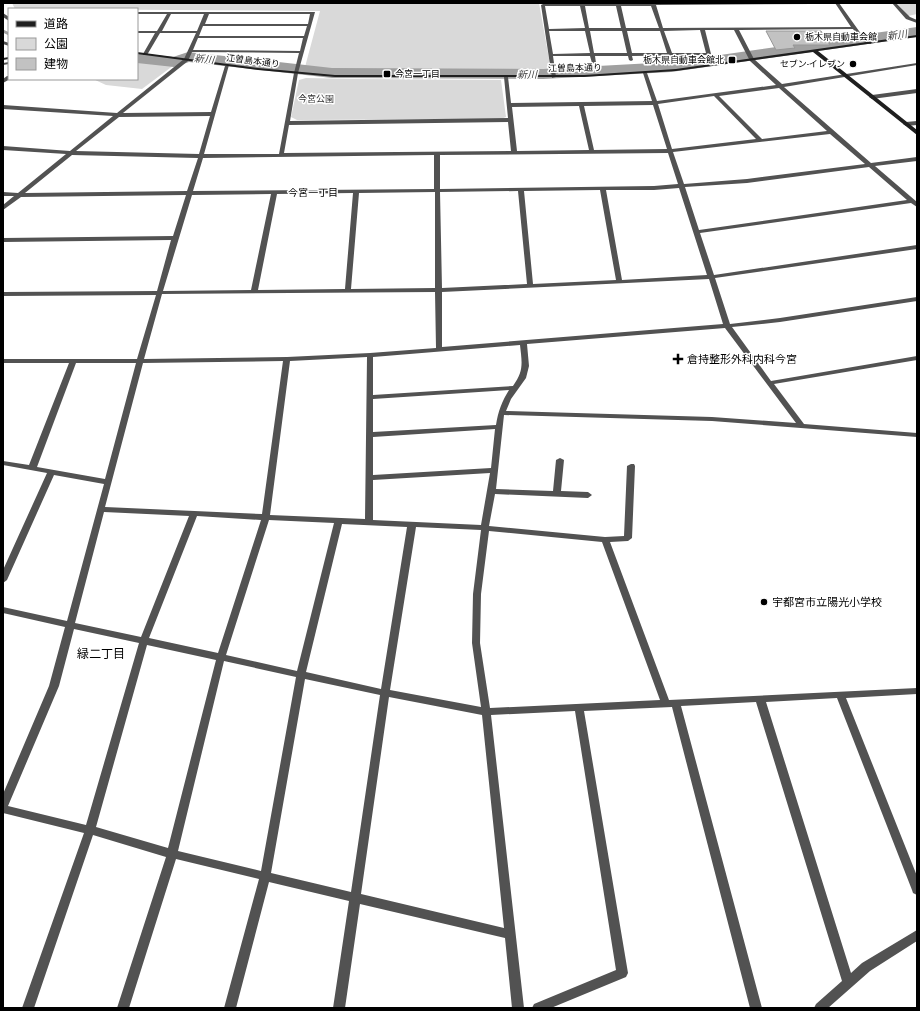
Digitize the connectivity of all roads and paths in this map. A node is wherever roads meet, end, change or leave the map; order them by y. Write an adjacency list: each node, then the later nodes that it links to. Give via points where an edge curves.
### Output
1 (814, 3): 6 (street)
2 (837, 3): 15 (street)
3 (894, 3): 11 (street)
4 (582, 4): 5 (street); 19 (street, via 543,5); 20 (street)
5 (618, 4): 6 (street); 21 (street)
6 (653, 4): 16 (street)
7 (138, 13): 8 (street)
8 (170, 13): 9 (street); 23 (street)
9 (207, 13): 13 (street); 14 (street, via 313,13)
10 (917, 16): 11 (street)
11 (908, 18): 12 (street)
12 (917, 22)
13 (202, 25): 14 (street); 24 (street)
14 (309, 25): 26 (street)
15 (854, 28): 18 (street); 27 (street, via 862,39)
16 (662, 29): 17 (street); 21 (street); 35 (street)
17 (702, 29): 18 (street); 35 (street, via 709,54)
18 (736, 29): 39 (street)
19 (548, 30): 20 (street); 36 (street)
20 (587, 30): 21 (street); 33 (street)
21 (624, 30): 34 (street)
22 (138, 32): 23 (street)
23 (159, 32): 24 (street); 32 (street)
24 (197, 35): 26 (street); 28 (street)
25 (917, 36): 27 (street, 江曽島本通り)
26 (306, 37): 30 (street)
27 (869, 43): 29 (street, 江曽島本通り)
28 (190, 51): 30 (street); 37 (street)
29 (814, 51): 39 (street, 江曽島本通り); 45 (street)
30 (302, 52): 43 (street)
31 (138, 53): 32 (street, 江曽島本通り)
32 (145, 54): 37 (street, 江曽島本通り)
33 (592, 54): 34 (street); 36 (street); 40 (street)
34 (630, 54): 35 (street); 38 (street)
35 (670, 54)
36 (552, 55): 47 (street)
37 (186, 60): 42 (street, 江曽島本通り); 57 (street)
38 (631, 60)
39 (752, 60): 44 (street, 江曽島本通り); 48 (street)
40 (594, 63)
41 (917, 64): 45 (street)
42 (227, 66): 43 (street, 江曽島本通り); 56 (street)
43 (296, 73): 46 (street, 江曽島本通り, via 346,77); 59 (street)
44 (645, 73): 47 (street, 江曽島本通り); 52 (street)
45 (845, 75): 48 (street); 51 (street)
46 (506, 77): 47 (street, 江曽島本通り); 54 (street)
47 (554, 77)
48 (780, 86): 50 (street); 62 (street)
49 (917, 92): 51 (street)
50 (715, 94): 52 (street); 64 (street)
51 (872, 97): 61 (street)
52 (654, 103): 53 (street); 66 (street)
53 (581, 104): 54 (street); 67 (street)
54 (509, 105): 58 (street)
55 (3, 106): 57 (street)
56 (212, 114): 57 (street); 72 (street)
57 (117, 115): 68 (street)
58 (511, 120): 59 (street); 69 (street)
59 (286, 123): 71 (street)
60 (917, 123): 61 (street)
61 (906, 124): 63 (street)
62 (831, 132): 64 (street); 74 (street)
63 (917, 133)
64 (762, 141): 66 (street)
65 (3, 148): 68 (street)
66 (671, 151): 67 (street); 75 (street)
67 (592, 152): 69 (street)
68 (71, 153): 72 (street); 83 (street)
69 (514, 153): 70 (street)
70 (437, 154): 71 (street); 78 (street)
71 (281, 155): 72 (street)
72 (201, 156): 79 (street)
73 (917, 159): 74 (street)
74 (870, 165): 75 (street); 84 (street)
75 (681, 187): 76 (street); 86 (street)
76 (603, 189): 77 (street); 91 (street)
77 (521, 190): 78 (street); 92 (street)
78 (436, 191): 81 (street); 93 (street)
79 (189, 192): 80 (street); 83 (street); 87 (street)
80 (274, 192): 81 (street); 95 (street)
81 (356, 192): 94 (street)
82 (3, 194): 83 (street)
83 (20, 195): 85 (street)
84 (915, 203): 86 (street)
85 (3, 208)
86 (697, 232): 90 (street)
87 (175, 238): 88 (street); 96 (street)
88 (3, 240)
89 (917, 247): 90 (street)
90 (710, 277): 91 (street); 99 (street)
91 (619, 282): 92 (street)
92 (530, 286): 93 (street)
93 (438, 290): 94 (street); 101 (street)
94 (348, 291): 95 (street)
95 (254, 292): 96 (street)
96 (159, 293): 97 (street); 107 (street)
97 (3, 294)
98 (917, 299): 99 (street)
99 (727, 326): 100 (street); 108 (street)
100 (522, 342): 101 (street); 109 (street, via 526,366)
101 (439, 349): 102 (street)
102 (370, 355): 104 (street); 110 (street)
103 (917, 358): 108 (street)
104 (287, 359): 107 (street); 129 (street)
105 (3, 361): 106 (street)
106 (73, 361): 107 (street); 119 (street)
107 (140, 361): 123 (street)
108 (770, 383): 112 (street)
109 (515, 388): 110 (street); 111 (street)
110 (369, 397): 115 (street)
111 (501, 413): 112 (street, via 712,419); 113 (street)
112 (801, 425): 114 (street)
113 (499, 426): 115 (street); 120 (street)
114 (917, 434)
115 (369, 435): 122 (street)
116 (560, 460): 125 (street)
117 (3, 463): 119 (street)
118 (631, 466): 134 (street, via 628,538)
119 (32, 468): 121 (street)
120 (494, 470): 122 (street); 124 (street)
121 (51, 472): 123 (street); 135 (street)
122 (369, 478): 131 (street)
123 (107, 482): 127 (street)
124 (492, 491): 125 (street); 133 (street)
125 (556, 494): 126 (street)
126 (588, 495)
127 (100, 509): 128 (street); 137 (street)
128 (194, 512): 129 (street); 138 (street)
129 (266, 517): 130 (street); 139 (street)
130 (339, 520): 131 (street); 140 (street)
131 (369, 522): 132 (street)
132 (412, 524): 133 (street); 142 (street)
133 (485, 528): 134 (street); 147 (street, via 477,594 476,643)
134 (605, 540): 145 (street)
135 (3, 580)
136 (3, 610): 137 (street)
137 (69, 624): 138 (street); 148 (street, via 54,686)
138 (144, 640): 139 (street); 150 (street)
139 (221, 657): 140 (street); 151 (street)
140 (301, 675): 142 (street); 152 (street)
141 (917, 692): 143 (street)
142 (385, 693): 147 (street); 154 (street)
143 (840, 695): 144 (street); 153 (street)
144 (760, 699): 145 (street); 157 (street)
145 (671, 704): 146 (street); 164 (street)
146 (579, 709): 147 (street); 163 (street, via 622,973)
147 (486, 712): 155 (street)
148 (3, 806)
149 (3, 809): 150 (street)
150 (90, 830): 151 (street); 158 (street)
151 (172, 854): 152 (street); 159 (street)
152 (265, 876): 154 (street); 160 (street)
153 (917, 890)
154 (356, 898): 155 (street); 161 (street)
155 (511, 935): 162 (street)
156 (917, 935): 157 (street, via 866,967)
157 (848, 983): 165 (street)
158 (28, 1008)
159 (123, 1008)
160 (230, 1008)
161 (339, 1008)
162 (518, 1008)
163 (538, 1008)
164 (756, 1008)
165 (820, 1008)

